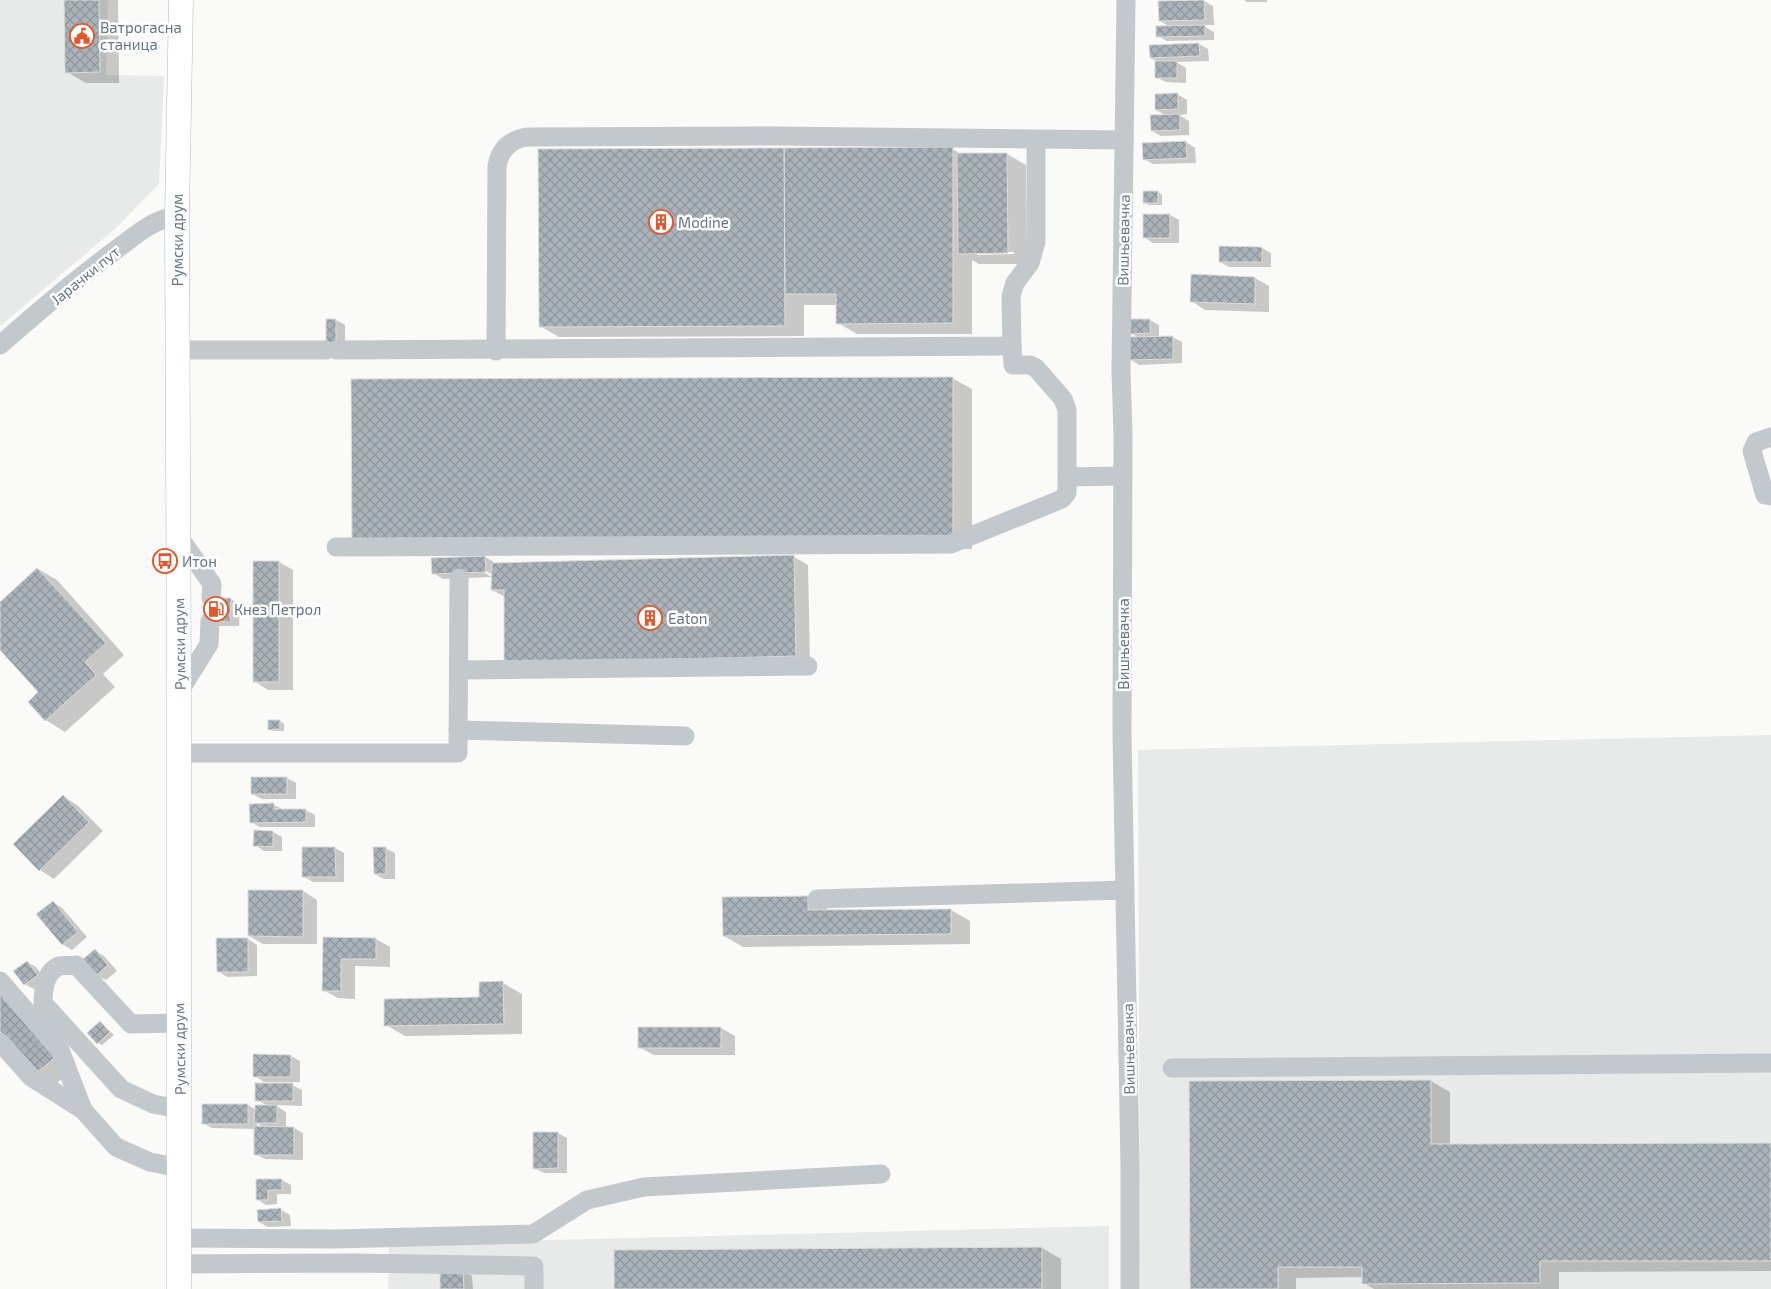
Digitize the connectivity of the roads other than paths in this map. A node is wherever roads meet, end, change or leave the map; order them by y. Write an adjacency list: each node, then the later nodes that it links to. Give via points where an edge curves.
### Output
1 (181, 0): 5 (main road, Румски друм)
2 (1126, 0): 4 (street, Вишњевачка)
3 (1036, 140): 4 (street); 7 (street, via 1036,242 1030,263 1015,283 1012,296); 9 (street, via 776,136 520,138 507,146 497,166)
4 (1124, 140): 11 (street, Вишњевачка, via 1120,370)
5 (177, 216): 6 (street, Јарачки пут, via 150,225 88,270); 8 (main road, Румски друм)
6 (0, 345)
7 (1012, 346): 9 (street); 12 (street, via 1013,365 1036,368 1063,399 1067,410)
8 (178, 350): 9 (street); 14 (main road, Румски друм)
9 (496, 351)
10 (1771, 437): 13 (street, via 1756,442 1752,451 1765,495)
11 (1123, 476): 12 (street); 25 (street, Вишњевачка)
12 (1067, 477): 15 (street, via 1067,493 1062,499 951,544)
13 (1771, 496)
14 (177, 534): 17 (street, via 212,584); 21 (main road, Румски друм)
15 (336, 547)
16 (459, 578): 20 (street)
17 (211, 598)
18 (210, 621): 21 (street, via 209,644)
19 (808, 666): 20 (street)
20 (459, 670): 22 (street)
21 (179, 692): 24 (main road, Румски друм)
22 (458, 730): 23 (street); 24 (street, via 458,753)
23 (685, 736)
24 (178, 753): 28 (main road, Румски друм)
25 (1125, 890): 26 (street); 40 (street, Вишњевачка)
26 (816, 899)
27 (0, 981): 33 (street, via 60,1050)
28 (178, 1022): 32 (main road, Румски друм); 32 (street, via 131,1024 76,965 59,966 49,975 43,988 43,1003 121,1089 153,1104)
29 (0, 1042): 33 (street, via 31,1077)
30 (1771, 1063): 31 (street)
31 (1172, 1068)
32 (179, 1108): 34 (main road, Румски друм)
33 (84, 1110): 34 (street, via 116,1147 150,1162)
34 (180, 1168): 36 (main road, Румски друм)
35 (882, 1174): 36 (street, via 644,1188 588,1200 533,1234 335,1239)
36 (180, 1238): 37 (main road, Румски друм)
37 (180, 1264): 38 (main road, Румски друм); 39 (street, via 534,1266)
38 (179, 1289)
39 (534, 1289)
40 (1130, 1289)

